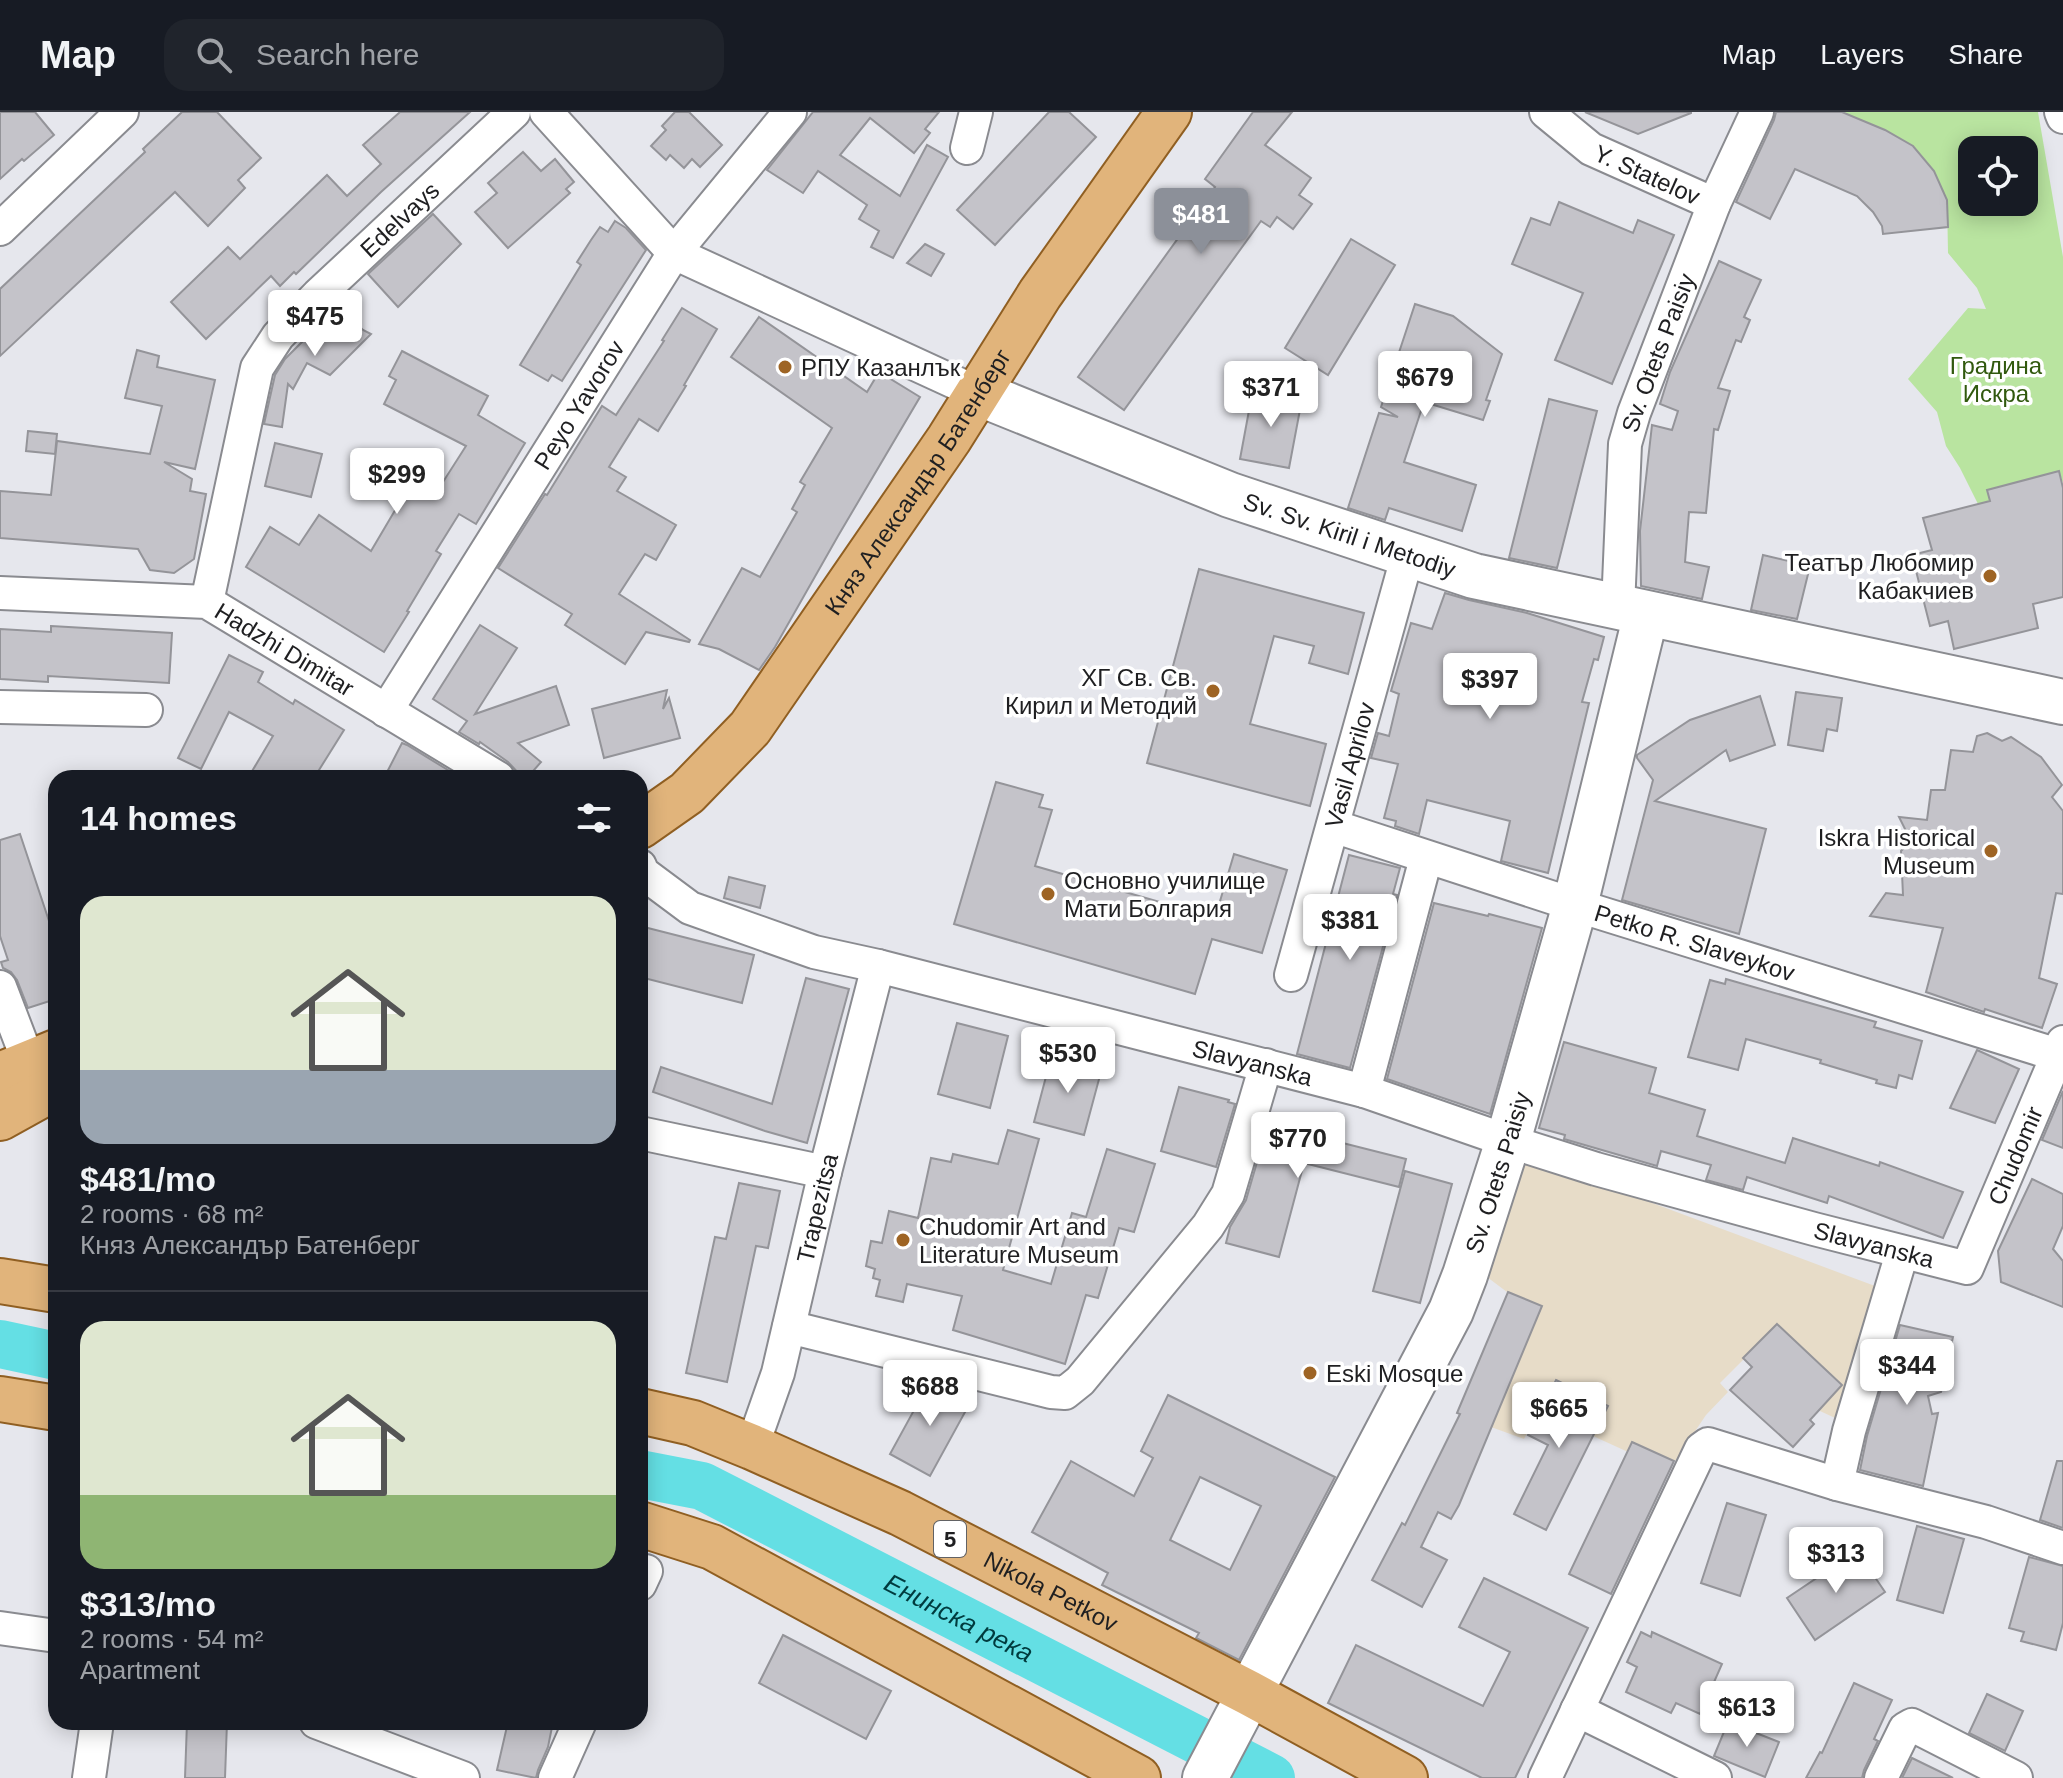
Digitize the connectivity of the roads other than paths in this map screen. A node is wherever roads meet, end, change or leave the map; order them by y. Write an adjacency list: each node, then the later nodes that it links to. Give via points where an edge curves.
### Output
1 (122, 112): 11 (street)
2 (514, 112): 16 (street, Edelvays, via 318,295 278,336 257,368)
3 (546, 112): 12 (street)
4 (790, 112): 12 (street, Peyo Yavorov)
5 (976, 112): 9 (street)
6 (1169, 112): 13 (main road, Княз Александър Батенберг, via 1040,294)
7 (1546, 112): 10 (street, Y. Statelov, via 1591,149)
8 (1757, 112): 10 (street, Sv. Otets Paisiy)
9 (967, 148)
10 (1714, 204): 17 (street, Sv. Otets Paisiy, via 1625,444)
11 (0, 229)
12 (674, 253): 13 (street, Sv. Sv. Kiril i Metodiy); 21 (street, Peyo Yavorov)
13 (978, 393): 14 (street, Sv. Sv. Kiril i Metodiy, via 1230,495); 23 (main road, Княз Александър Батенберг, via 750,728 687,793)
14 (1408, 554): 17 (street, Sv. Sv. Kiril i Metodiy, via 1474,576); 24 (street, Vasil Aprilov)
15 (0, 593): 16 (street, Hadzhi Dimitar)
16 (207, 602): 21 (street, Hadzhi Dimitar)
17 (1632, 610): 18 (street, Sv. Sv. Kiril i Metodiy); 27 (street, Sv. Otets Paisiy)
18 (2063, 702)
19 (0, 707): 20 (street)
20 (146, 710)
21 (386, 711): 22 (street, Hadzhi Dimitar)
22 (485, 770)
23 (648, 820)
24 (1333, 826): 25 (street, Petko R. Slaveykov); 29 (street, Vasil Aprilov)
25 (1426, 858): 27 (street, Petko R. Slaveykov); 34 (street)
26 (648, 877): 28 (street, Slavyanska, via 690,908 814,952)
27 (1575, 905): 31 (street, Petko R. Slaveykov); 37 (street, Sv. Otets Paisiy)
28 (878, 966): 32 (street, Slavyanska); 38 (street, Trapezitsa)
29 (1291, 975)
30 (0, 987): 33 (street)
31 (2060, 1048): 40 (street, Chudomir)
32 (1266, 1065): 34 (street, Slavyanska); 43 (street, via 1228,1194 1208,1226 1065,1393)
33 (35, 1069): 35 (main road)
34 (1364, 1091): 37 (street, Slavyanska)
35 (0, 1118)
36 (648, 1135): 38 (street)
37 (1508, 1141): 39 (street, Slavyanska); 53 (street, Sv. Otets Paisiy, via 1451,1311)
38 (825, 1172): 43 (street, Trapezitsa)
39 (1902, 1253): 40 (street, Slavyanska); 48 (street)
40 (1967, 1268)
41 (0, 1281): 42 (main road)
42 (48, 1289)
43 (789, 1327): 47 (street, Trapezitsa)
44 (0, 1399): 45 (main road)
45 (48, 1407)
46 (648, 1413): 47 (main road, Nikola Petkov / 5, via 693,1423)
47 (752, 1447): 53 (main road, Nikola Petkov / 5, via 900,1513)
48 (1837, 1484): 50 (street, via 1986,1522); 54 (street, via 1708,1444 1701,1449)
49 (648, 1527): 61 (main road, via 712,1547)
50 (2063, 1548)
51 (0, 1628): 52 (street)
52 (48, 1635)
53 (1244, 1702): 62 (street, Sv. Otets Paisiy); 63 (main road, Nikola Petkov / 5)
54 (1577, 1710): 64 (street); 65 (street)
55 (96, 1730): 58 (street)
56 (337, 1730): 59 (street)
57 (576, 1730): 60 (street)
58 (89, 1778)
59 (463, 1778)
60 (555, 1778)
61 (1138, 1778)
62 (1205, 1778)
63 (1405, 1778)
64 (1545, 1778)
65 (1715, 1778)
66 (1881, 1778): 67 (street, via 1905,1729 1912,1725)
67 (2016, 1778)

